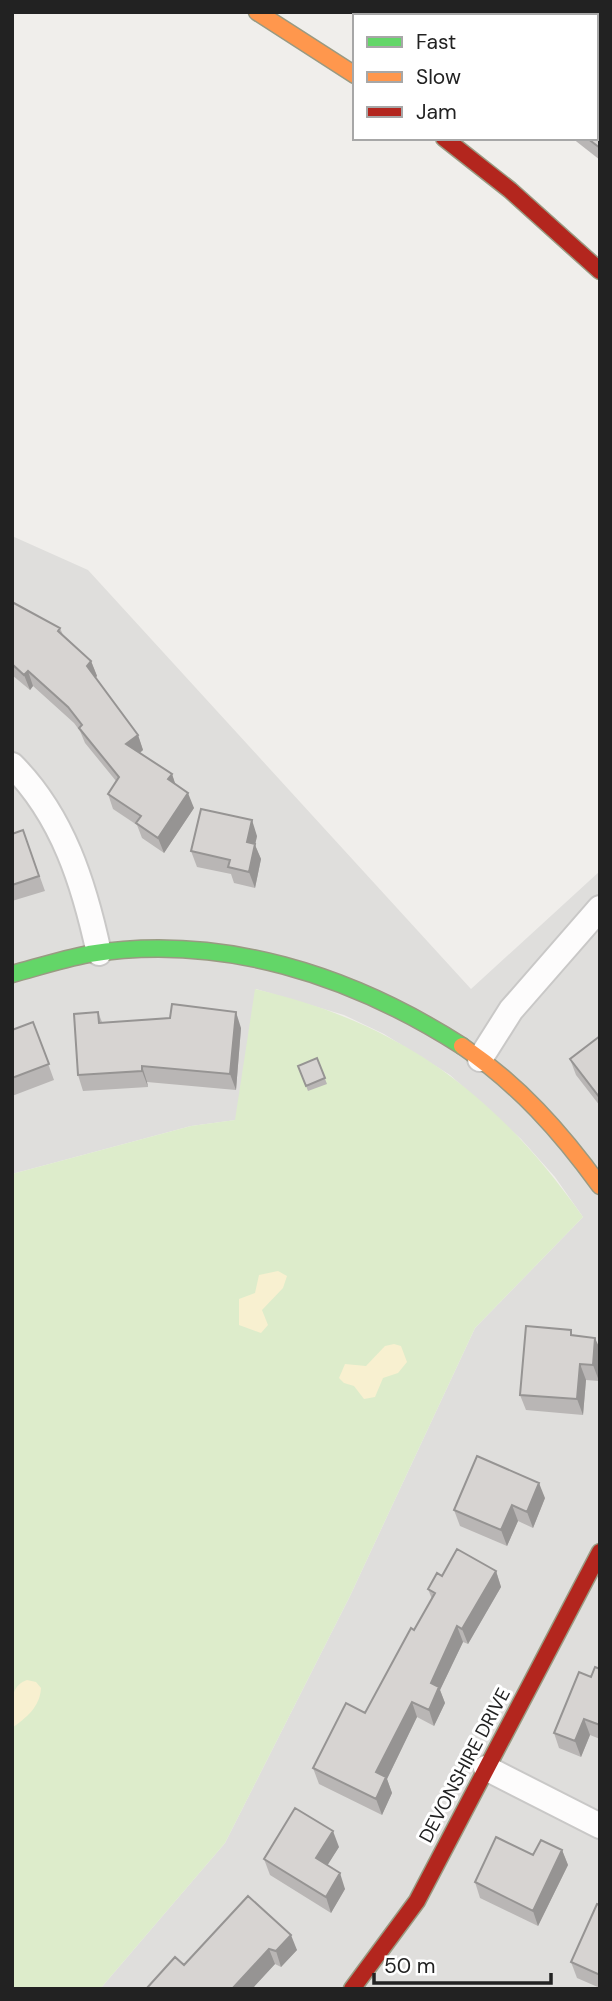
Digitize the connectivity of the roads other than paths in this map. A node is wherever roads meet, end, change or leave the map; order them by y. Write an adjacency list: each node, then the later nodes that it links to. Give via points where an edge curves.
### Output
1 (257, 12): 2 (street)
2 (353, 74)
3 (447, 140): 4 (street)
4 (600, 271)
5 (12, 765): 7 (street, via 67,844)
6 (600, 908): 9 (street, via 511,1010)
7 (99, 953): 8 (street); 9 (street, via 208,952 281,963 363,993)
8 (12, 974)
9 (480, 1059): 10 (street, via 544,1114)
10 (600, 1186)
11 (600, 1552): 12 (street, DEVONSHIRE DRIVE)
12 (486, 1768): 13 (street); 14 (street, DEVONSHIRE DRIVE, via 412,1910)
13 (600, 1826)
14 (352, 1989)

